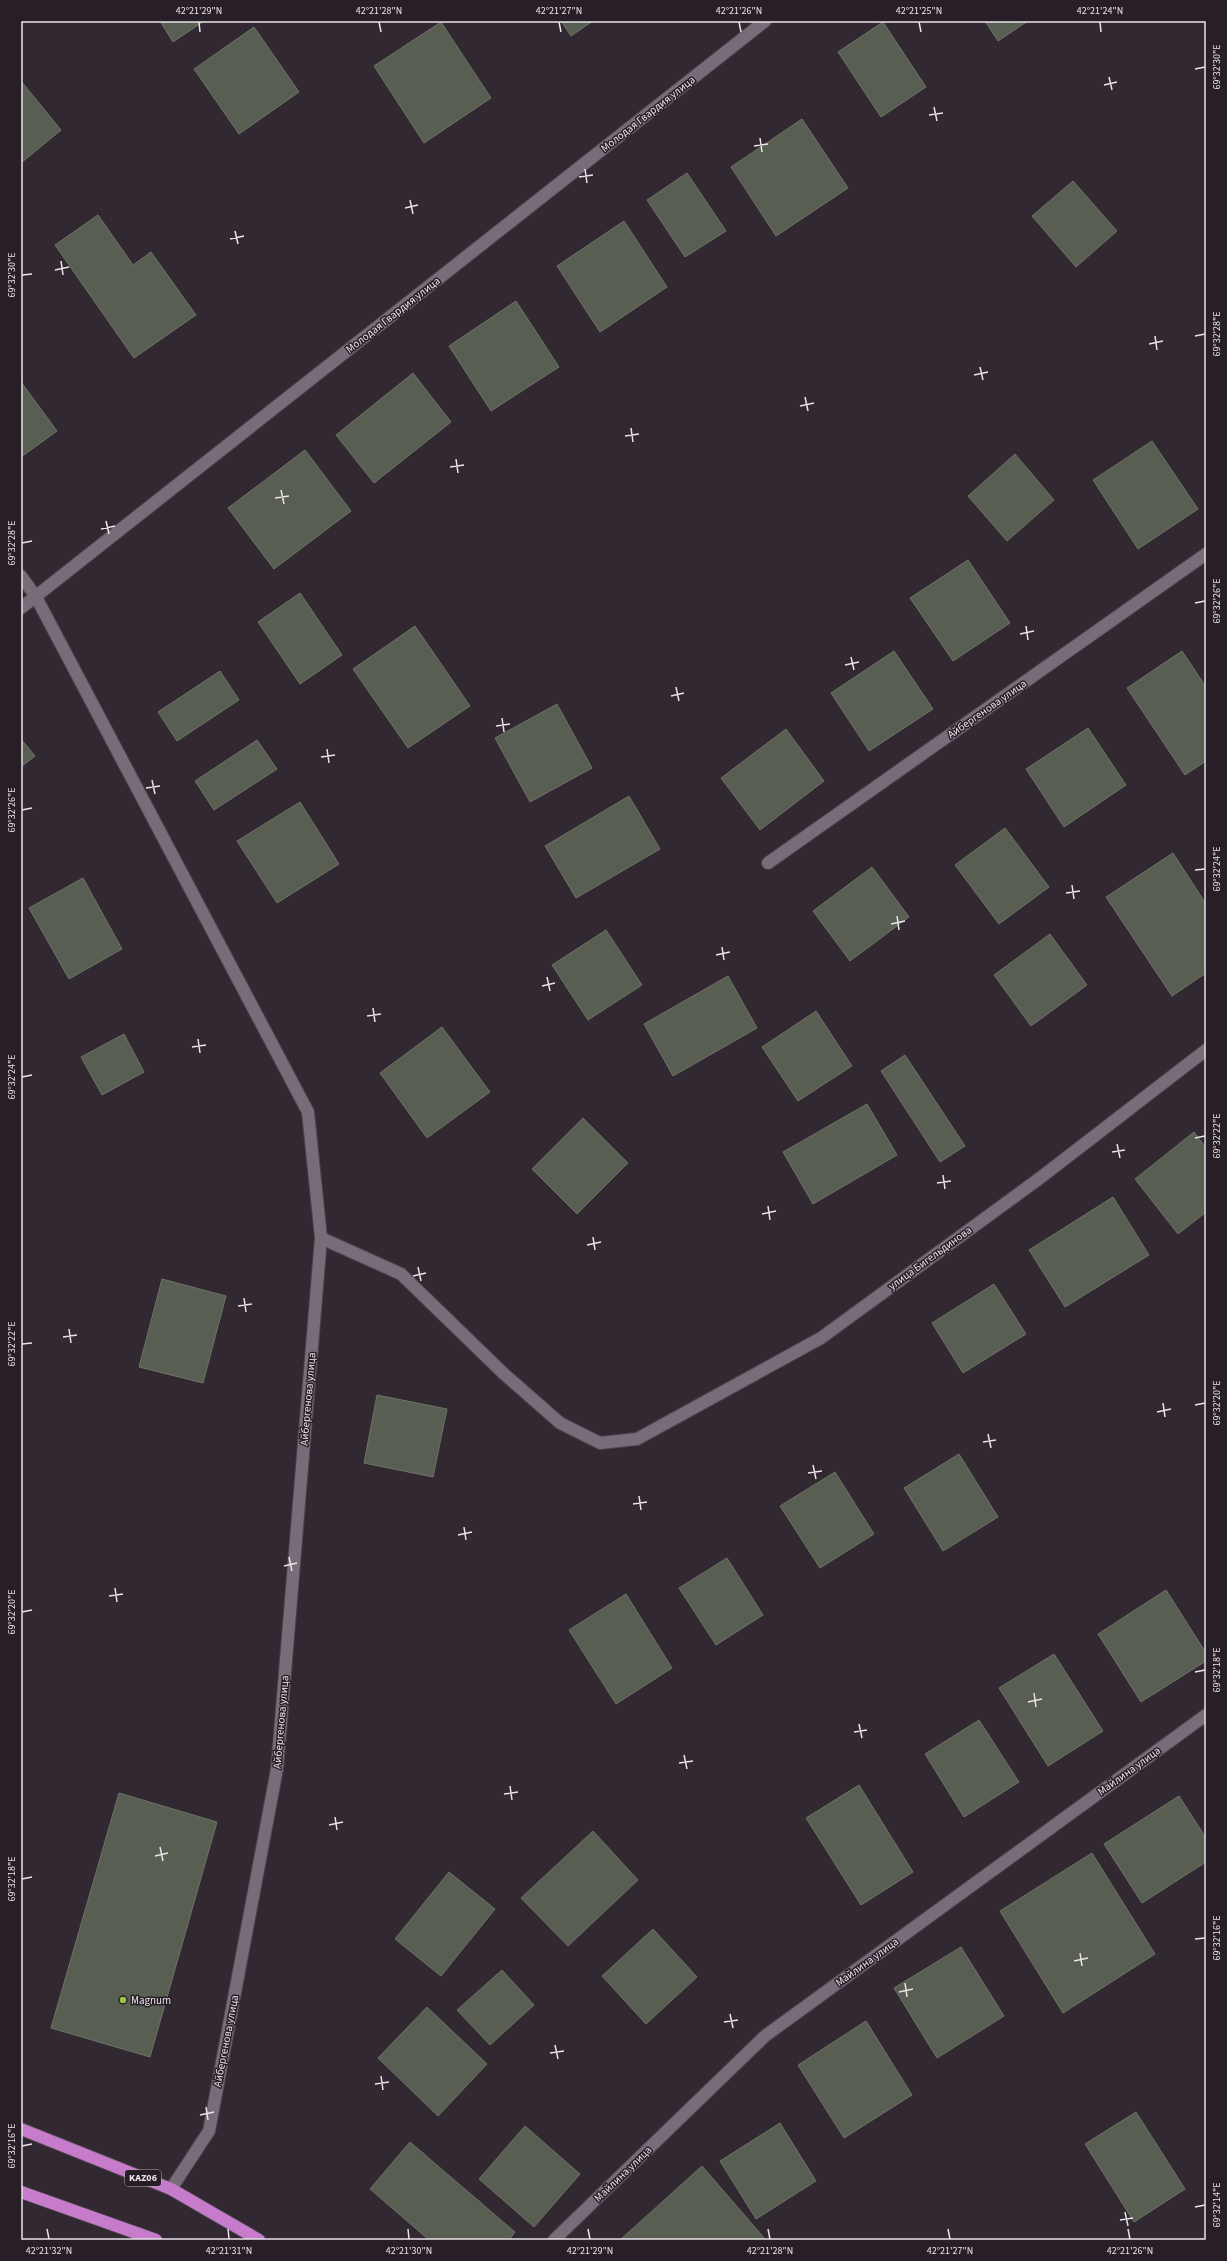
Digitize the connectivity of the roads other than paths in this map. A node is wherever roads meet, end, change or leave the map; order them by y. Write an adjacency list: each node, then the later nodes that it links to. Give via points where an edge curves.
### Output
1 (765, 21): 4 (street, Молодая Гвардия улица)
2 (1206, 554): 6 (street, Айбергенова улица)
3 (21, 576): 4 (street, Айбергенова улица)
4 (36, 597): 5 (street, Молодая Гвардия улица); 8 (street, Айбергенова улица, via 308,1112)
5 (21, 608)
6 (768, 863)
7 (1206, 1050): 8 (street, улица Бигельдинова, via 1040,1178 821,1338 637,1439 600,1443 560,1423 503,1373 401,1274)
8 (321, 1238): 11 (street, Айбергенова улица, via 278,1769 209,2131)
9 (1206, 1715): 15 (street, Майлина улица, via 765,2036)
10 (21, 2129): 11 (highway, KАZ06)
11 (171, 2189): 14 (highway, KАZ06)
12 (21, 2192): 13 (highway)
13 (156, 2240)
14 (260, 2240)
15 (554, 2240)

